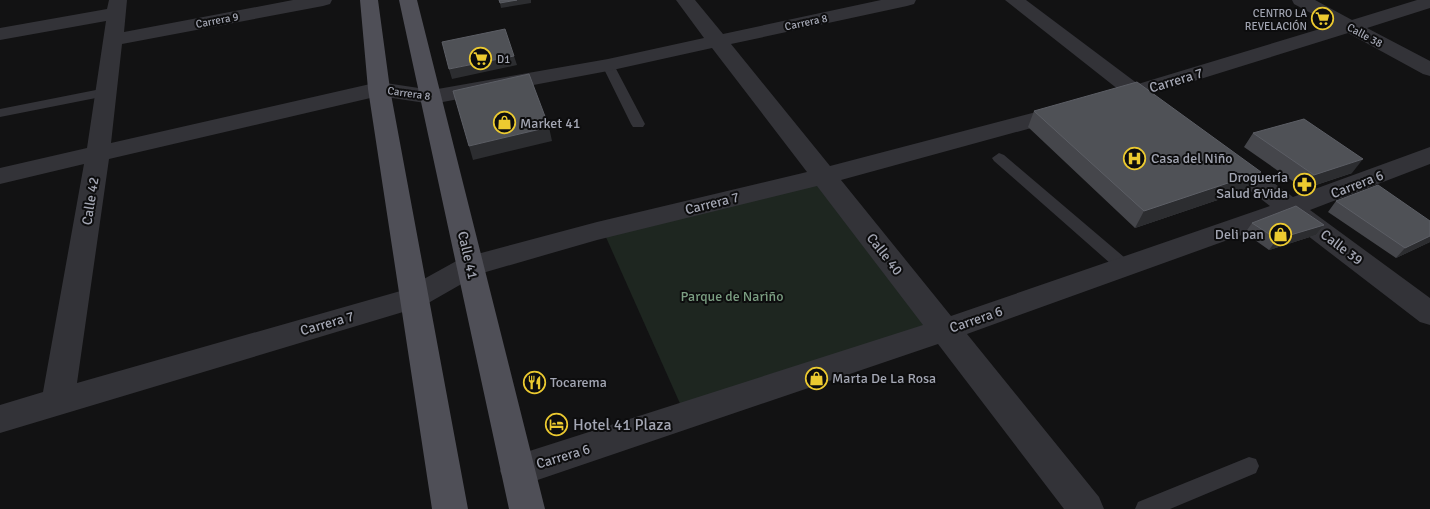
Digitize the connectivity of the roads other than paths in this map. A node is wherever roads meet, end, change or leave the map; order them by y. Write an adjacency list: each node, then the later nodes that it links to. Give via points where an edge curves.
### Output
1 (323, 0): 12 (street, Carrera 9)
2 (370, 0): 16 (main road)
3 (408, 0): 19 (main road, Calle 41)
4 (685, 0): 13 (street, Calle 40)
5 (908, 0): 13 (street, Carrera 8)
6 (1014, 0): 18 (street)
7 (1300, 0): 10 (street, Calle 38)
8 (1430, 2): 10 (street, Carrera 7)
9 (116, 6): 11 (street); 12 (street, Calle 42)
10 (1350, 26): 15 (street, Calle 38); 18 (street, Carrera 7)
11 (0, 34)
12 (112, 40): 17 (street, Calle 42)
13 (717, 41): 14 (street, Carrera 8); 28 (street, Calle 40)
14 (608, 65): 19 (street, Carrera 8); 22 (lane)
15 (1430, 70)
16 (379, 88): 19 (street, Carrera 8); 24 (street, Carrera 8); 32 (main road)
17 (106, 92): 20 (lane); 24 (street, Calle 42)
18 (1136, 92): 21 (street); 28 (street, Carrera 7)
19 (432, 97): 30 (main road, Calle 41)
20 (0, 113)
21 (1167, 116)
22 (638, 124)
23 (1206, 145): 29 (street, Calle 39)
24 (98, 153): 27 (street, Carrera 8); 35 (street, Calle 42)
25 (1430, 155): 29 (street, Carrera 6)
26 (999, 158): 31 (lane)
27 (0, 176)
28 (824, 176): 30 (street, Carrera 7, via 597,231); 34 (street, Calle 40)
29 (1292, 209): 31 (street, Carrera 6); 33 (street, Calle 39)
30 (470, 266): 32 (street, Carrera 7); 38 (main road, Calle 41)
31 (1125, 268): 34 (street, Carrera 6)
32 (413, 298): 35 (street, Carrera 7); 39 (main road)
33 (1430, 314)
34 (945, 330): 38 (street, Carrera 6, via 683,419); 41 (street, Calle 40)
35 (58, 401): 36 (street, Carrera 7)
36 (0, 419)
37 (1249, 466): 42 (lane)
38 (517, 471): 40 (main road, Calle 41)
39 (450, 509)
40 (527, 509)
41 (1086, 509)
42 (1146, 509)

